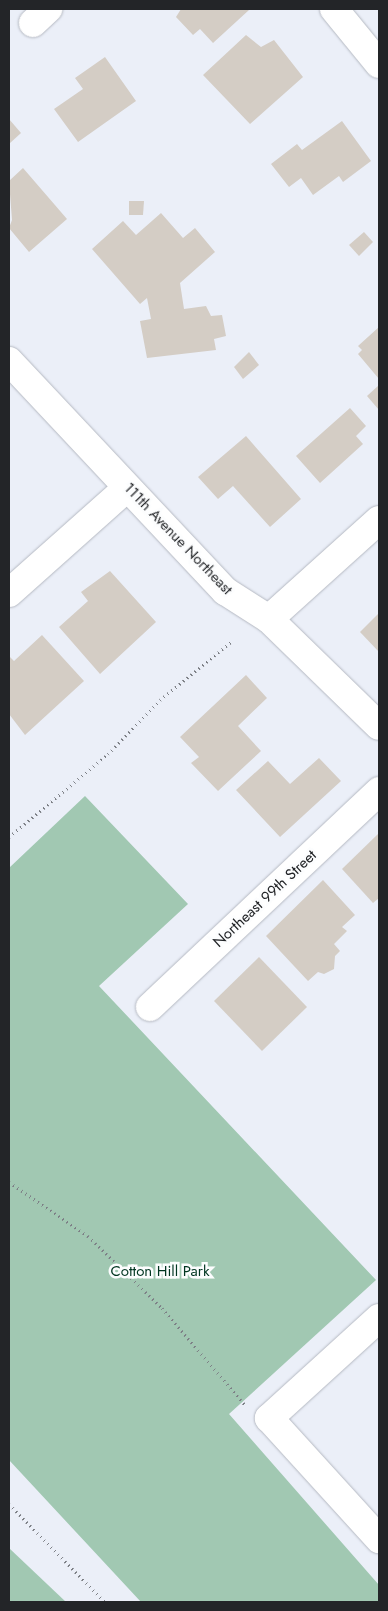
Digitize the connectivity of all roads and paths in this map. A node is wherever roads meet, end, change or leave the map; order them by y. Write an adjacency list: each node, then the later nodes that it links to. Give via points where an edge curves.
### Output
1 (334, 9): 2 (street)
2 (379, 64)
3 (9, 361): 4 (street, 111th Avenue Northeast)
4 (127, 488): 6 (street); 7 (street, 111th Avenue Northeast, via 226,591)
5 (379, 520): 7 (street)
6 (9, 593)
7 (269, 619): 9 (street, 111th Avenue Northeast)
8 (232, 641): 11 (path)
9 (379, 726)
10 (379, 791): 12 (street, Northeast 99th Street)
11 (9, 837)
12 (150, 1007)
13 (9, 1182): 15 (path, via 88,1236 162,1308 262,1424)
14 (379, 1318): 15 (street)
15 (269, 1418): 17 (street)
16 (9, 1504): 18 (path)
17 (379, 1539)
18 (105, 1602)

